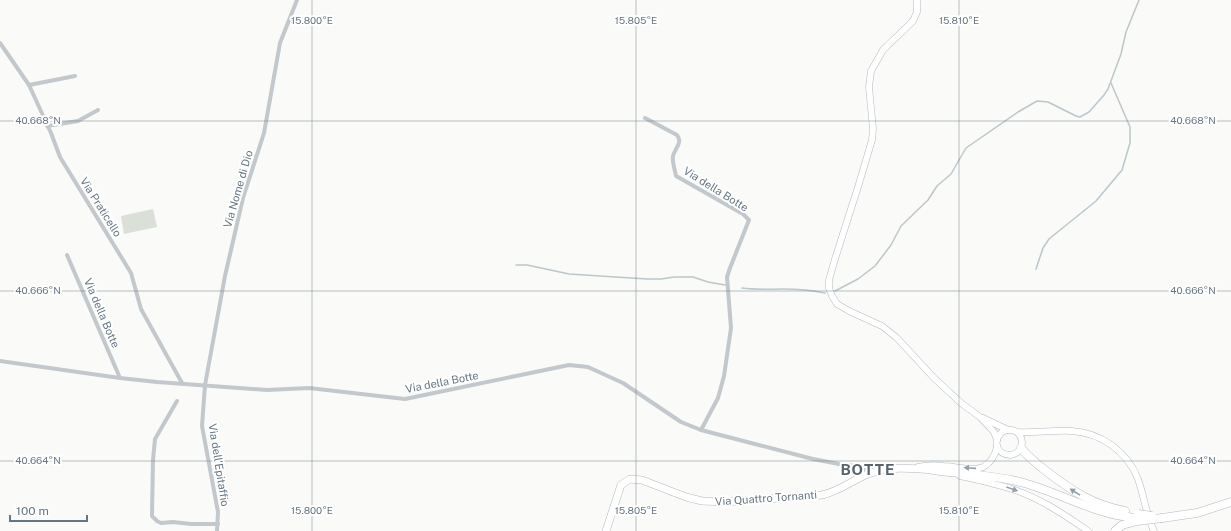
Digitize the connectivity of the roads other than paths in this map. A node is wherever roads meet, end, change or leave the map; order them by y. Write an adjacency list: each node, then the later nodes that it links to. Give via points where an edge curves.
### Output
1 (297, 0): 13 (street, Via Nome di Dio, via 280,43 264,133 243,198 225,276)
2 (917, 0): 15 (main road, via 917,12 913,21 883,50 871,71 869,87 872,140 829,280 830,288 837,304 882,326 961,403)
3 (0, 43): 5 (street, Via Praticello)
4 (75, 76): 5 (street)
5 (29, 85): 8 (street, Via Praticello)
6 (98, 110): 8 (street, via 78,121)
7 (645, 118): 16 (street, Via della Botte, via 680,138 673,156 676,176 743,214 749,220 727,277 731,328 724,376 718,398)
8 (47, 126): 12 (street, Via Praticello, via 60,157 131,273 141,309)
9 (67, 254): 11 (street, Via della Botte)
10 (0, 361): 11 (street, Via della Botte)
11 (120, 378): 12 (street, Via della Botte)
12 (182, 383): 13 (street, Via della Botte)
13 (205, 385): 16 (street, Via della Botte, via 267,390 309,388 405,399 569,365 588,367 624,383 681,422); 28 (street, Via dell'Epitaffio, via 202,426)
14 (178, 402): 28 (street, via 155,439 152,516 161,523)
15 (980, 417): 17 (main road); 20 (main road, via 994,432)
16 (701, 430): 25 (street, Via della Botte, via 813,459 864,468)
17 (1008, 430): 18 (main road); 20 (main road, via 1000,433)
18 (1017, 432): 19 (main road); 21 (main road, via 1022,438)
19 (1037, 433): 21 (main road, via 1028,436); 33 (main road, via 1083,433 1099,438 1117,450 1136,473 1146,512)
20 (997, 440): 22 (main road)
21 (1022, 445): 22 (main road, via 1018,452 1010,455 1001,453); 27 (highway, one-way to 21, via 1083,497 1032,460)
22 (997, 447): 23 (main road, one-way to 23, via 992,460 981,468 935,465)
23 (913, 469): 24 (main road, Via Quattro Tornanti); 25 (main road, Via Quattro Tornanti)
24 (933, 470): 27 (highway, via 1018,482 1095,510); 31 (main road, one-way to 31, via 1020,492 1046,504)
25 (870, 473): 30 (main road, Via Quattro Tornanti, via 839,490 822,494 725,502 686,497 630,478 621,485)
26 (1231, 502): 27 (highway, bridge, via 1197,513 1162,518)
27 (1137, 518): 32 (highway)
28 (218, 524): 29 (street, Via dell'Epitaffio)
29 (217, 531)
30 (606, 531)
31 (1088, 531)
32 (1115, 531)
33 (1154, 531)

